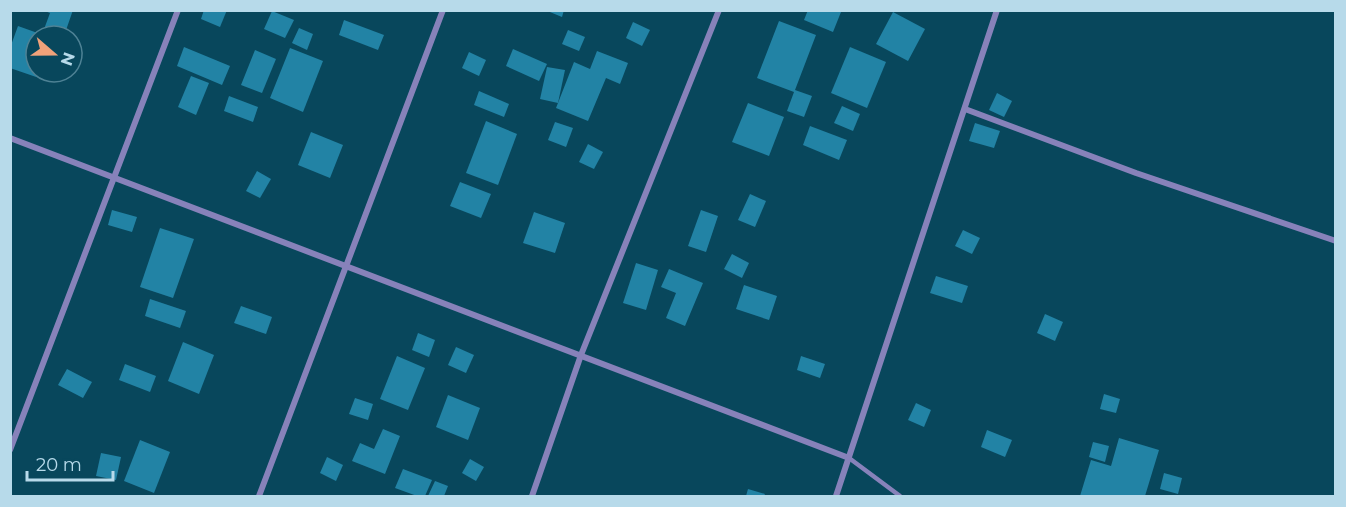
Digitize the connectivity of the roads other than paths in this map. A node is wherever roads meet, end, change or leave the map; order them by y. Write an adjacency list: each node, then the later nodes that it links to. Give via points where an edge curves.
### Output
1 (178, 10): 7 (street)
2 (443, 10): 9 (street)
3 (719, 10): 10 (street)
4 (997, 10): 5 (street)
5 (965, 109): 8 (street); 12 (street)
6 (10, 138): 7 (street)
7 (113, 177): 9 (street); 11 (street)
8 (1335, 241)
9 (346, 266): 10 (street); 13 (street)
10 (581, 356): 12 (street); 14 (street)
11 (10, 450)
12 (849, 458): 15 (street); 16 (lane)
13 (259, 496)
14 (532, 496)
15 (836, 496)
16 (900, 496)

